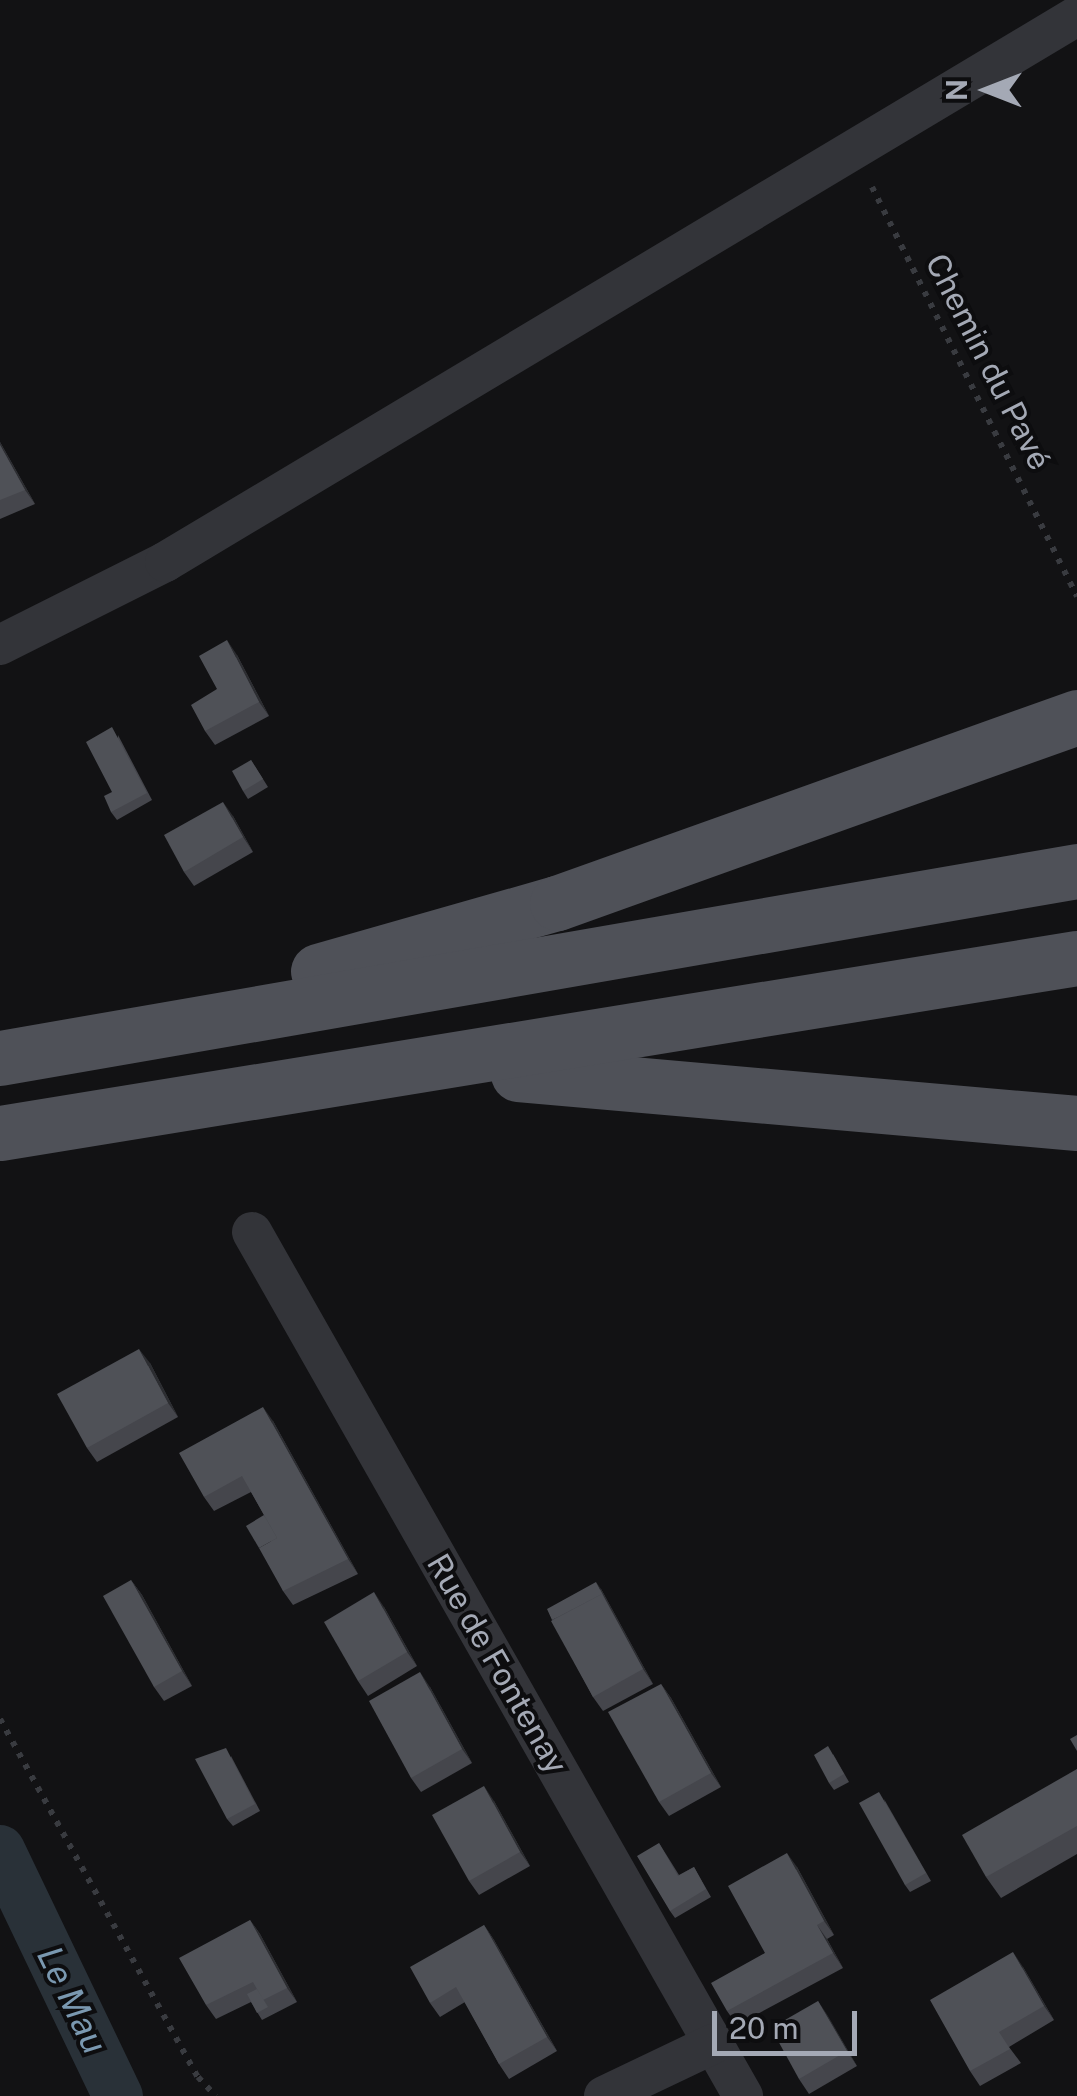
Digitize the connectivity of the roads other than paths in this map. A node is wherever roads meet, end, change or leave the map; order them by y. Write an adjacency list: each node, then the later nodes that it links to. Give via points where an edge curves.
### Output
1 (1077, 16): 2 (street, via 165,562)
2 (0, 645)
3 (1077, 717): 6 (main road, via 558,903)
4 (1077, 871): 6 (main road)
5 (1077, 958): 7 (main road)
6 (20, 1054)
7 (430, 1068): 8 (main road, via 760,1090); 9 (main road)
8 (1077, 1123)
9 (0, 1133)
10 (252, 1232): 11 (street, Rue de Fontenay)
11 (714, 2044): 12 (street); 13 (street, Rue de Fontenay)
12 (604, 2096)
13 (743, 2096)

